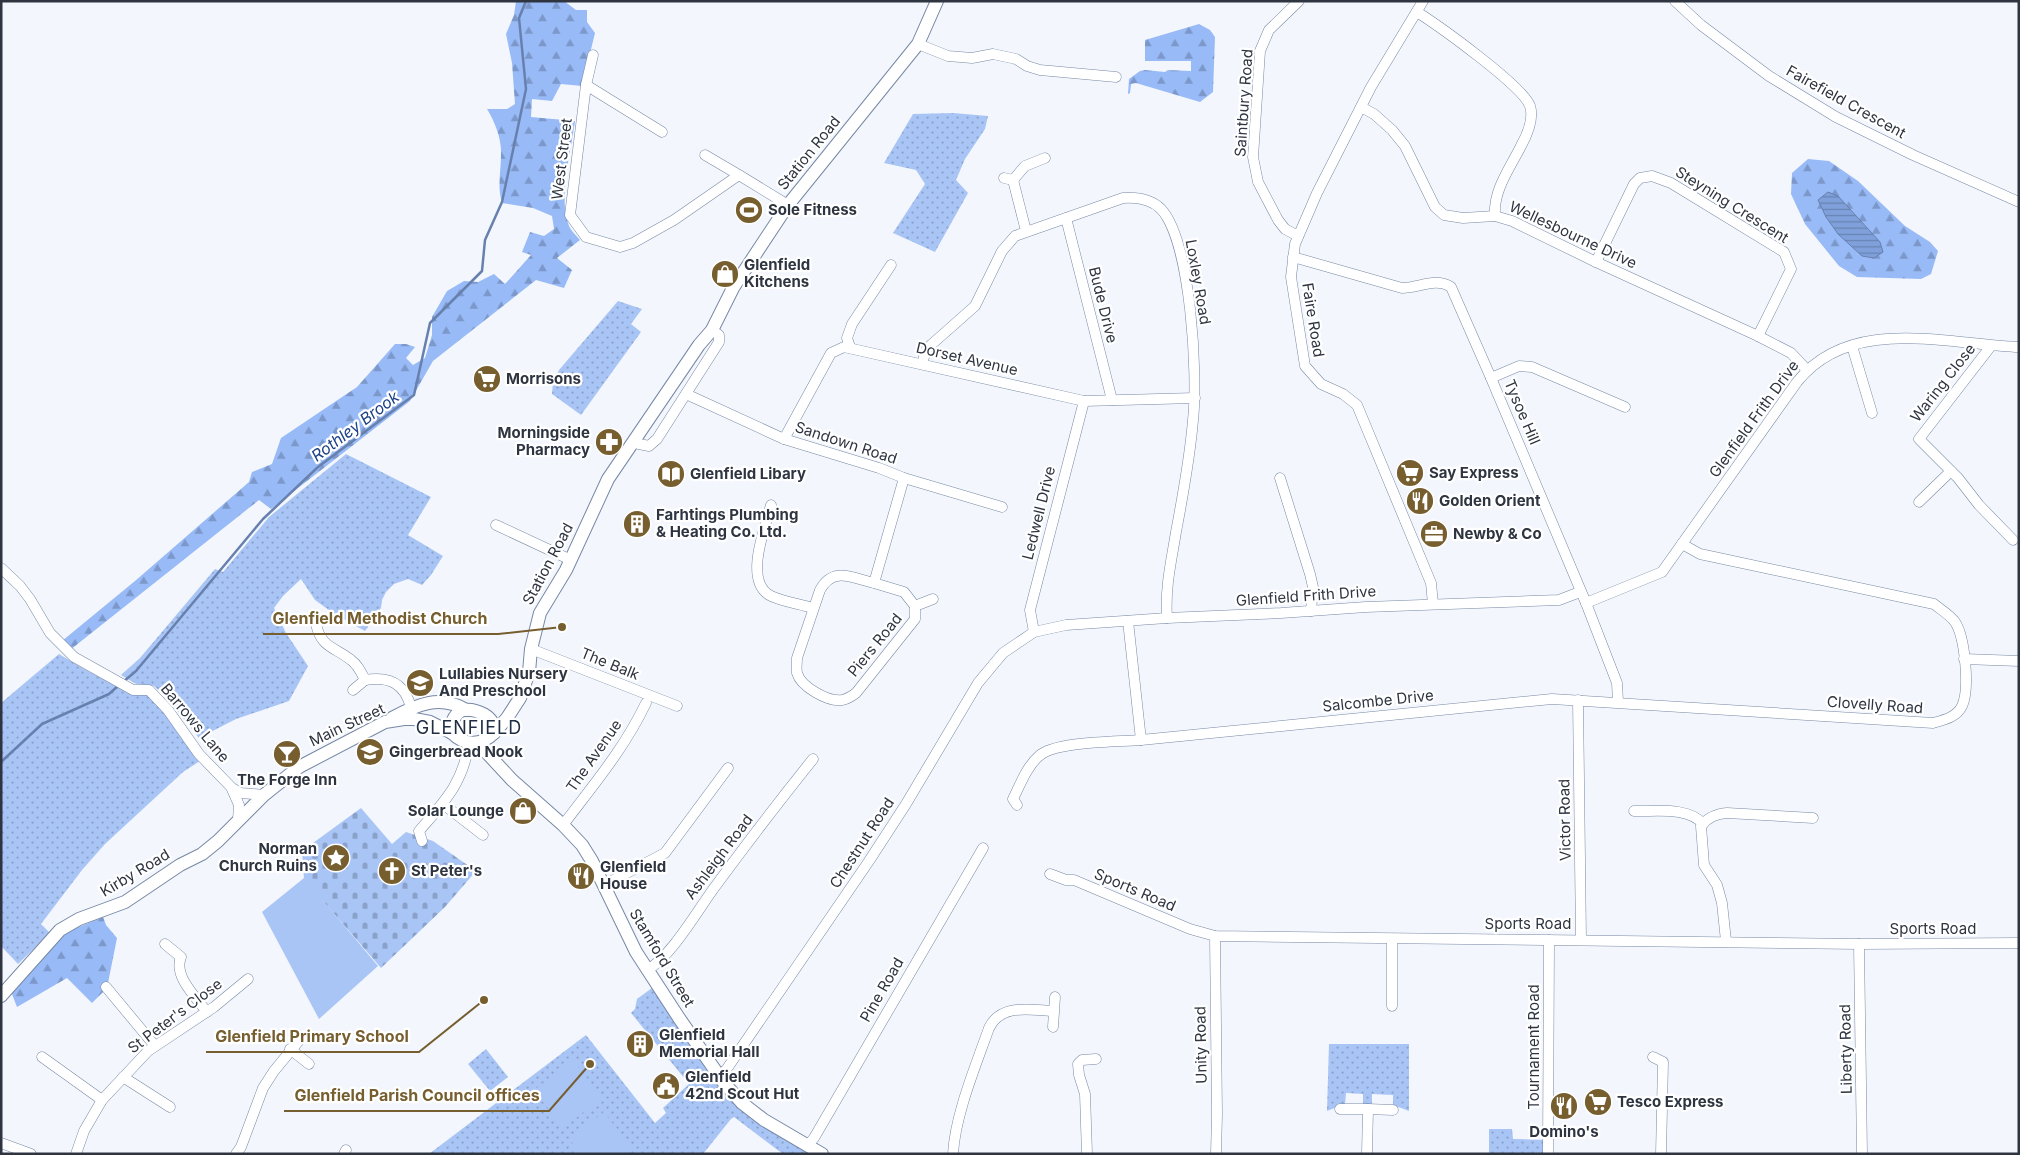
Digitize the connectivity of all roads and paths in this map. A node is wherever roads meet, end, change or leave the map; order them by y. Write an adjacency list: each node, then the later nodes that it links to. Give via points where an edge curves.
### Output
1 (937, 1): 6 (street, Station Road)
2 (1299, 1): 20 (street, Saintbury Road, via 1269,30 1260,51 1253,157 1258,182 1278,220 1285,229)
3 (1423, 1): 5 (street, Faire Road)
4 (1675, 1): 15 (street, Fairefield Crescent, via 1768,76 1836,117)
5 (1417, 12): 10 (street, Faire Road); 17 (street, via 1495,70 1527,98 1531,108 1531,121 1524,140 1498,190 1494,202)
6 (918, 44): 8 (street, via 948,56 972,58 994,54 1040,70); 16 (street, Station Road)
7 (593, 54): 9 (street, West Street)
8 (1116, 78)
9 (586, 85): 11 (street); 14 (street, West Street, via 570,215 586,237 610,246 633,243 690,210)
10 (1361, 107): 17 (street, Wellesbourne Drive, via 1374,114 1405,146 1439,211 1463,218); 20 (street, Faire Road)
11 (662, 132)
12 (705, 155): 14 (street)
13 (1045, 158): 19 (street, via 1025,166 1008,179)
14 (739, 176): 16 (street)
15 (2019, 202)
16 (788, 204): 24 (street, Station Road, via 733,288)
17 (1495, 216): 22 (street, Wellesbourne Drive)
18 (1066, 218): 19 (street, Loxley Road); 34 (street, Loxley Road, via 1132,197 1152,202 1166,215 1182,260 1188,294 1195,367); 35 (street, Bude Drive)
19 (1026, 232): 30 (street, Loxley Road, via 1015,236 1002,251 975,306 926,350)
20 (1298, 236): 21 (street, Faire Road)
21 (1293, 258): 32 (street, Tysoe Hill, via 1402,288 1432,282 1451,287); 56 (street, Faire Road, via 1291,277 1305,366 1322,384 1357,405 1432,583)
22 (1596, 262): 25 (street, Wellesbourne Drive); 25 (street, Steyning Crescent, via 1634,184 1640,178 1652,176 1671,183 1784,252 1791,268)
23 (891, 265): 28 (street, via 852,324 847,338)
24 (712, 330): 33 (street, via 719,335 719,342); 40 (street, Station Road)
25 (1758, 336): 31 (street, Wellesbourne Drive, via 1791,354)
26 (1852, 346): 27 (street, Glenfield Frith Drive, via 1888,337 1933,338); 31 (street, Glenfield Frith Drive, via 1824,357); 38 (street)
27 (1991, 346): 29 (street, Glenfield Frith Drive); 41 (street, Waring Close, via 1919,439)
28 (850, 347): 30 (street, Dorset Avenue); 39 (street, via 831,353)
29 (2019, 347)
30 (922, 364): 36 (street, Dorset Avenue)
31 (1807, 370): 49 (street, Glenfield Frith Drive)
32 (1491, 378): 37 (street, via 1519,366 1532,367); 53 (street, Tysoe Hill)
33 (686, 394): 39 (street, Sandown Road); 40 (street, via 653,444 645,446)
34 (1194, 398): 35 (street, Dorset Avenue); 60 (street, Loxley Road, via 1184,488 1166,593)
35 (1112, 400): 36 (street, Dorset Avenue)
36 (1084, 401): 63 (street, Ledwell Drive, via 1030,610)
37 (1624, 407)
38 (1872, 413)
39 (784, 438): 42 (street, Sandown Road)
40 (634, 440): 50 (street, Station Road, via 608,480)
41 (1950, 471): 44 (street); 48 (street)
42 (904, 478): 46 (street, Sandown Road); 52 (street)
43 (1280, 478): 59 (street, via 1310,574)
44 (1919, 502)
45 (771, 505): 58 (street, via 756,566 758,578 771,596)
46 (1002, 507)
47 (496, 524): 50 (street)
48 (2013, 540)
49 (1682, 544): 55 (street, Glenfield Frith Drive, via 1662,572); 65 (street, Clovelly Road, via 1700,554 1934,604 1954,620 1962,638)
50 (570, 560): 64 (street, Station Road, via 540,613)
51 (1, 568): 86 (street, Barrows Lane, via 20,586 62,646 74,657 132,690 149,690 168,710 199,754)
52 (874, 583): 57 (street, Piers Road, via 904,592); 58 (street, Piers Road, via 832,576 824,581)
53 (1580, 592): 55 (street, Tysoe Hill); 56 (street, Glenfield Frith Drive, via 1558,600)
54 (936, 599): 57 (street, Piers Road)
55 (1586, 603): 70 (street, Tysoe Hill, via 1618,683)
56 (1434, 604): 59 (street, Glenfield Frith Drive)
57 (916, 606): 58 (street, Piers Road, via 912,625 856,692 842,700 828,698 802,682 797,675 797,658)
58 (813, 608)
59 (1311, 611): 60 (street, Glenfield Frith Drive)
60 (1167, 618): 61 (street, Glenfield Frith Drive)
61 (1128, 621): 63 (street, Glenfield Frith Drive, via 1066,625); 81 (street)
62 (316, 624): 67 (street, via 327,645 359,667)
63 (1034, 632): 124 (street, Chestnut Road, via 1003,654 978,683 869,861 726,1070)
64 (531, 649): 72 (street, The Balk); 75 (street, Station Road, via 523,690)
65 (1964, 659): 66 (street); 70 (street, Clovelly Road, via 1966,692 1962,707 1948,719 1933,724)
66 (2019, 661)
67 (365, 680): 68 (street); 73 (street, via 394,682 408,696)
68 (353, 690)
69 (1578, 700): 70 (street, Salcombe Drive); 81 (street, Salcombe Drive, via 1552,699); 102 (street, Victor Road)
70 (1618, 702)
71 (646, 703): 94 (street, The Avenue, via 619,752)
72 (677, 706)
73 (411, 708): 74 (street, via 442,702); 77 (street); 78 (street)
74 (466, 710): 76 (street); 79 (street, via 454,717)
75 (512, 711): 76 (street); 80 (street, Station Road)
76 (490, 718): 80 (street, via 495,728)
77 (385, 722): 78 (street, Main Street, via 404,719); 87 (street, Main Street, via 299,767)
78 (430, 722): 79 (street, Main Street)
79 (452, 733): 82 (street)
80 (493, 734): 82 (street); 84 (street)
81 (1142, 740): 89 (street, Salcombe Drive, via 1061,746 1046,751 1033,762 1013,799)
82 (471, 743): 84 (street, Stamford Street); 88 (street, via 464,768)
83 (813, 759): 108 (street, Ashleigh Road, via 668,952)
84 (494, 760): 94 (street, Stamford Street)
85 (728, 768): 99 (street, via 665,853)
86 (230, 787): 87 (street, via 240,793); 92 (street, via 239,805)
87 (264, 795): 92 (street, Kirby Road)
88 (443, 804): 95 (street); 96 (street, via 419,831)
89 (1017, 805)
90 (1634, 811): 93 (street, via 1681,812)
91 (1814, 818): 93 (street, via 1727,813 1718,814)
92 (238, 820): 111 (street, Kirby Road, via 209,849 125,902 79,919 60,930)
93 (1702, 824): 104 (street, via 1704,865 1717,885)
94 (563, 825): 99 (street, Stamford Street, via 582,845)
95 (483, 835)
96 (422, 841)
97 (983, 848): 132 (street, Pine Road)
98 (1050, 874): 100 (street, Sports Road, via 1074,880 1190,929)
99 (604, 885): 108 (street, Stamford Street)
100 (1215, 936): 101 (street, Sports Road); 140 (street, Unity Road)
101 (1392, 939): 103 (street, Sports Road); 113 (street)
102 (1581, 939): 103 (street, Sports Road); 104 (street, Sports Road)
103 (1549, 940): 142 (street, Tournament Road)
104 (1726, 941): 107 (street, Sports Road)
105 (2019, 943): 107 (street, Sports Road)
106 (164, 944): 115 (street, via 181,957 178,963 180,974)
107 (1859, 944): 144 (street, Liberty Road)
108 (647, 970): 124 (street, Stamford Street)
109 (248, 978): 115 (street, St Peter's Close)
110 (106, 987): 118 (street)
111 (1, 996)
112 (1055, 997): 114 (street)
113 (1392, 1006)
114 (1053, 1011): 116 (street); 138 (street, via 1016,1010 994,1018 968,1090)
115 (207, 1012): 118 (street, St Peter's Close)
116 (1053, 1027)
117 (302, 1037): 119 (street)
118 (155, 1046): 125 (street, St Peter's Close)
119 (290, 1049): 123 (street); 136 (street, via 263,1088)
120 (42, 1057): 126 (street)
121 (1653, 1057): 143 (street, via 1663,1062)
122 (1096, 1059): 139 (street, via 1082,1060 1078,1064 1085,1094)
123 (309, 1064)
124 (718, 1076): 132 (street, Stamford Street, via 742,1103)
125 (123, 1077): 126 (street, St Peter's Close); 127 (street)
126 (102, 1100): 135 (street, St Peter's Close, via 84,1131)
127 (170, 1107)
128 (1340, 1109): 129 (street)
129 (1368, 1109): 130 (street); 141 (street)
130 (1393, 1110)
131 (1, 1143): 133 (street)
132 (807, 1146): 137 (street, Stamford Street)
133 (11, 1151): 134 (street)
134 (31, 1154)
135 (76, 1154)
136 (236, 1154)
137 (822, 1154)
138 (953, 1154)
139 (1087, 1154)
140 (1216, 1154)
141 (1367, 1154)
142 (1548, 1154)
143 (1661, 1154)
144 (1862, 1154)

